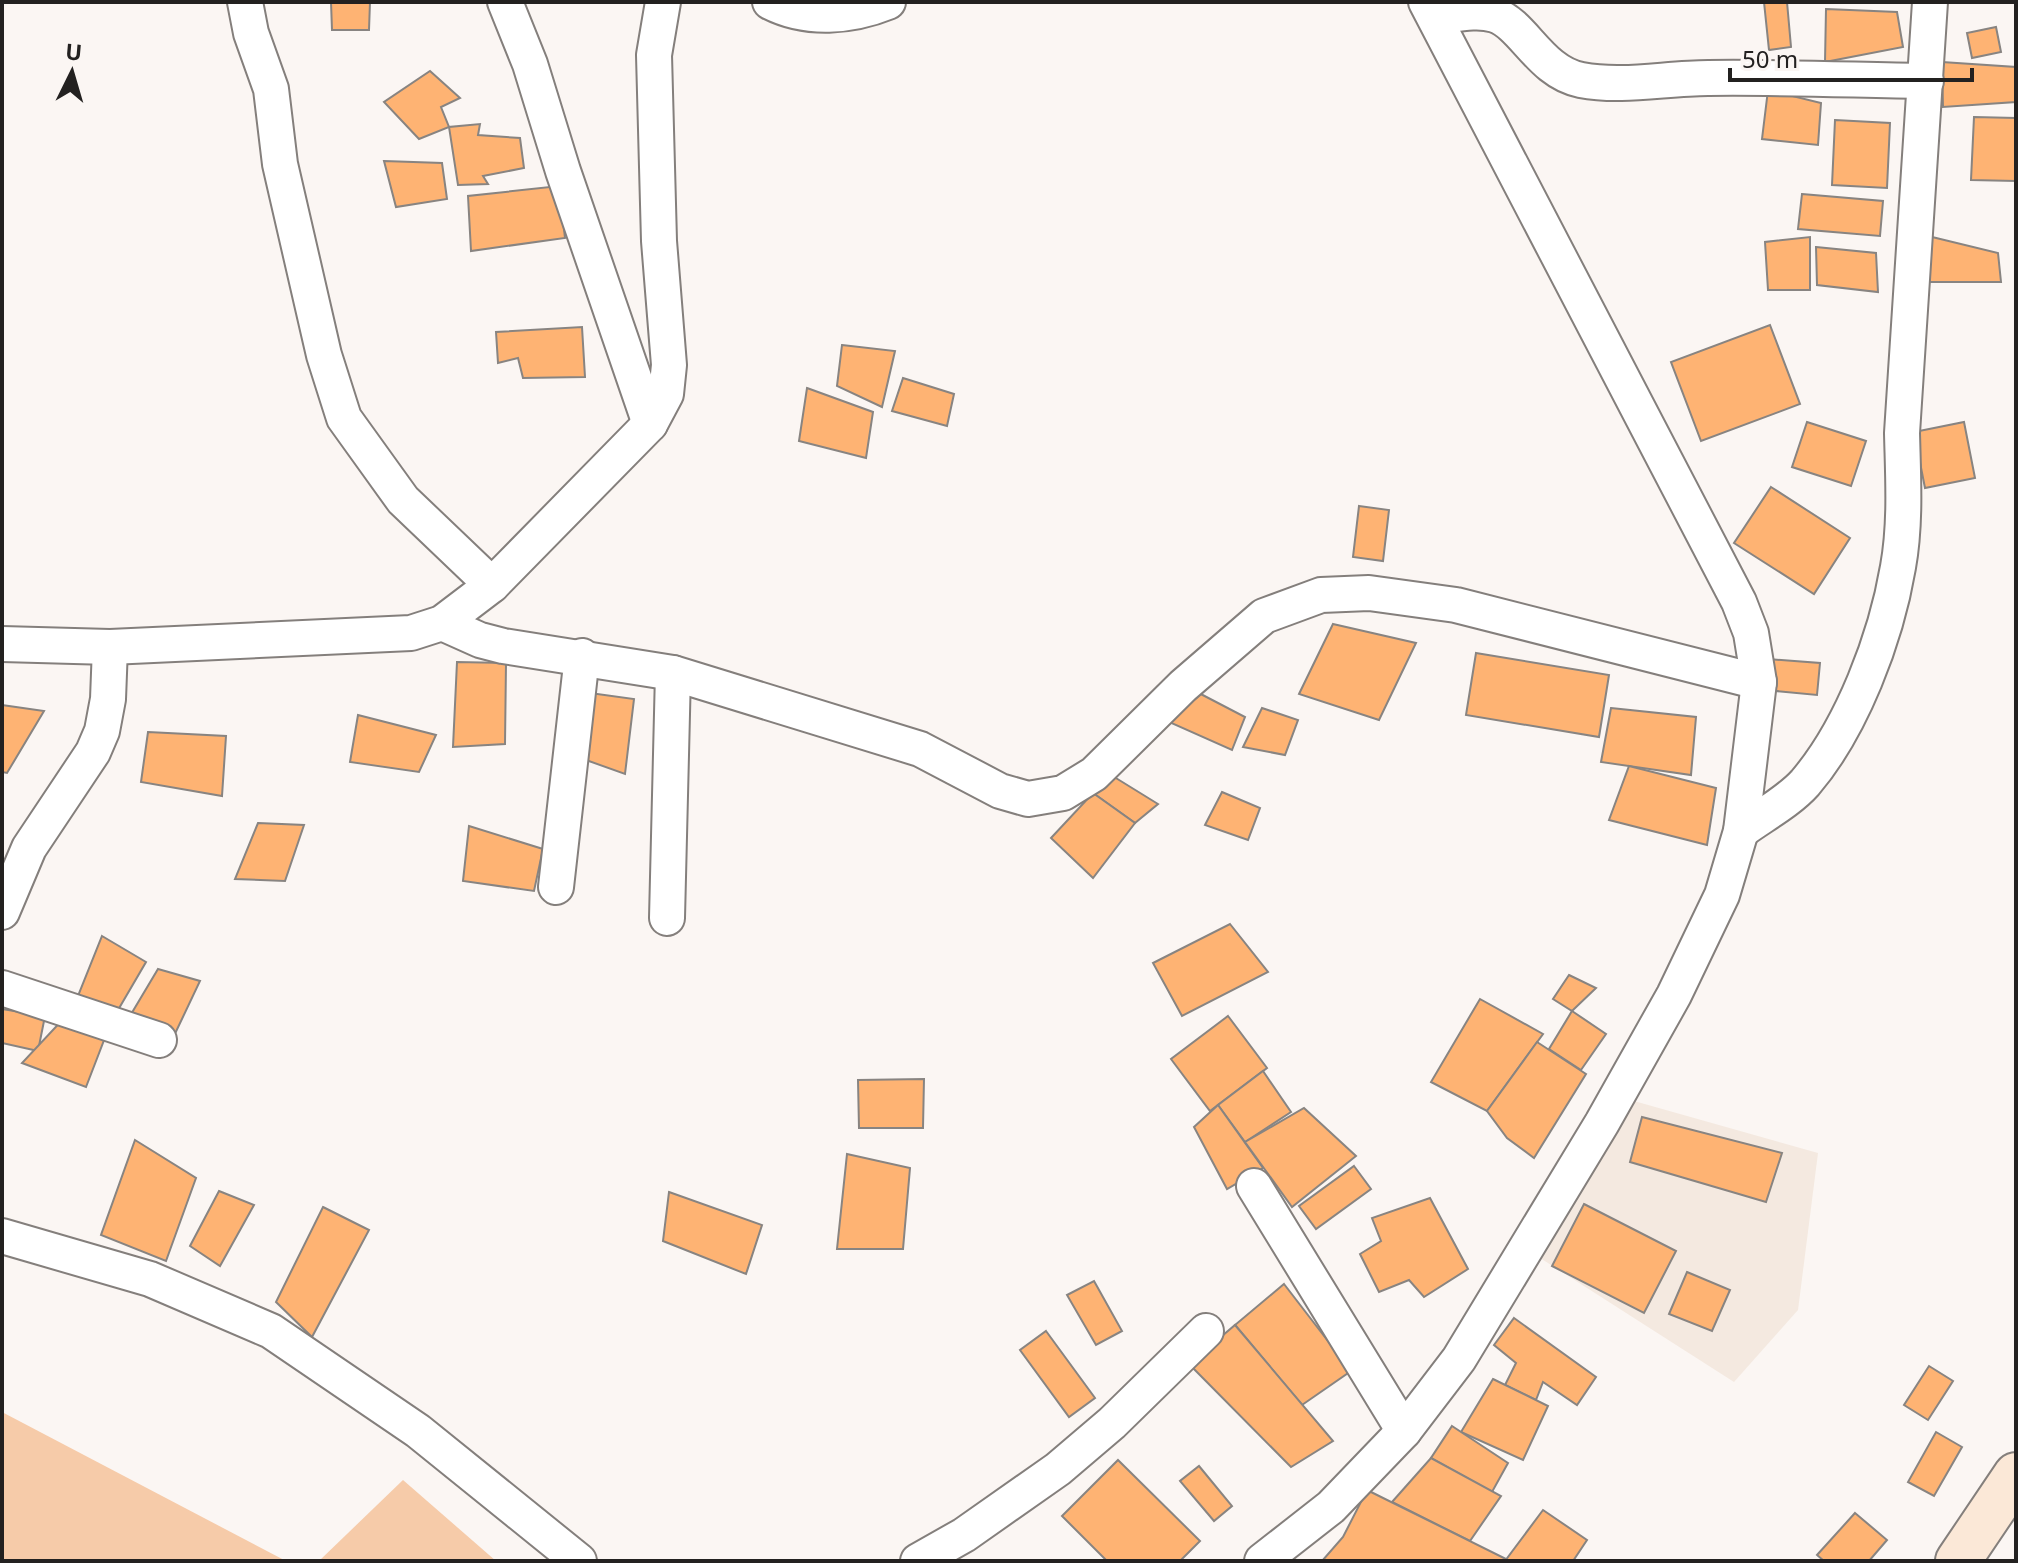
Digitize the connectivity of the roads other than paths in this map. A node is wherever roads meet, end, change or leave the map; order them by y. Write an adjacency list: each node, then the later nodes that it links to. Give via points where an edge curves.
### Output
1 (245, 2): 10 (street, via 271,89 280,164 324,355 344,418 403,500)
2 (505, 2): 9 (street)
3 (663, 2): 9 (street, via 654,55 669,365 666,394)
4 (770, 2): 5 (street, via 810,14 840,14)
5 (888, 2)
6 (1930, 2): 8 (street)
7 (1430, 10): 8 (street, via 1493,14 1540,58 1579,80); 16 (street, via 1739,602 1751,633)
8 (1926, 81): 17 (street, via 1902,433 1899,566 1874,659 1842,731 1803,785)
9 (650, 424): 10 (street)
10 (492, 585): 11 (street)
11 (442, 623): 13 (street, via 411,633); 14 (street, via 503,646)
12 (2, 644): 13 (street)
13 (110, 647): 19 (street, via 102,731 29,848)
14 (582, 656): 15 (street); 18 (street)
15 (673, 673): 16 (street, via 920,749 1000,791 1028,799 1063,793 1094,774 1264,616 1321,595 1369,593 1456,605); 20 (street)
16 (1759, 682): 17 (street)
17 (1741, 831): 26 (street, via 1722,895 1674,995 1459,1359)
18 (556, 887)
19 (2, 912)
20 (667, 918)
21 (2, 988): 22 (street)
22 (159, 1040)
23 (1254, 1186): 26 (street)
24 (2, 1236): 28 (street, via 150,1279 271,1331 418,1431)
25 (1206, 1331): 29 (street, via 1058,1469)
26 (1404, 1431): 30 (street, via 1331,1507)
27 (2016, 1475): 31 (street)
28 (579, 1561)
29 (918, 1561)
30 (1262, 1561)
31 (1958, 1561)

